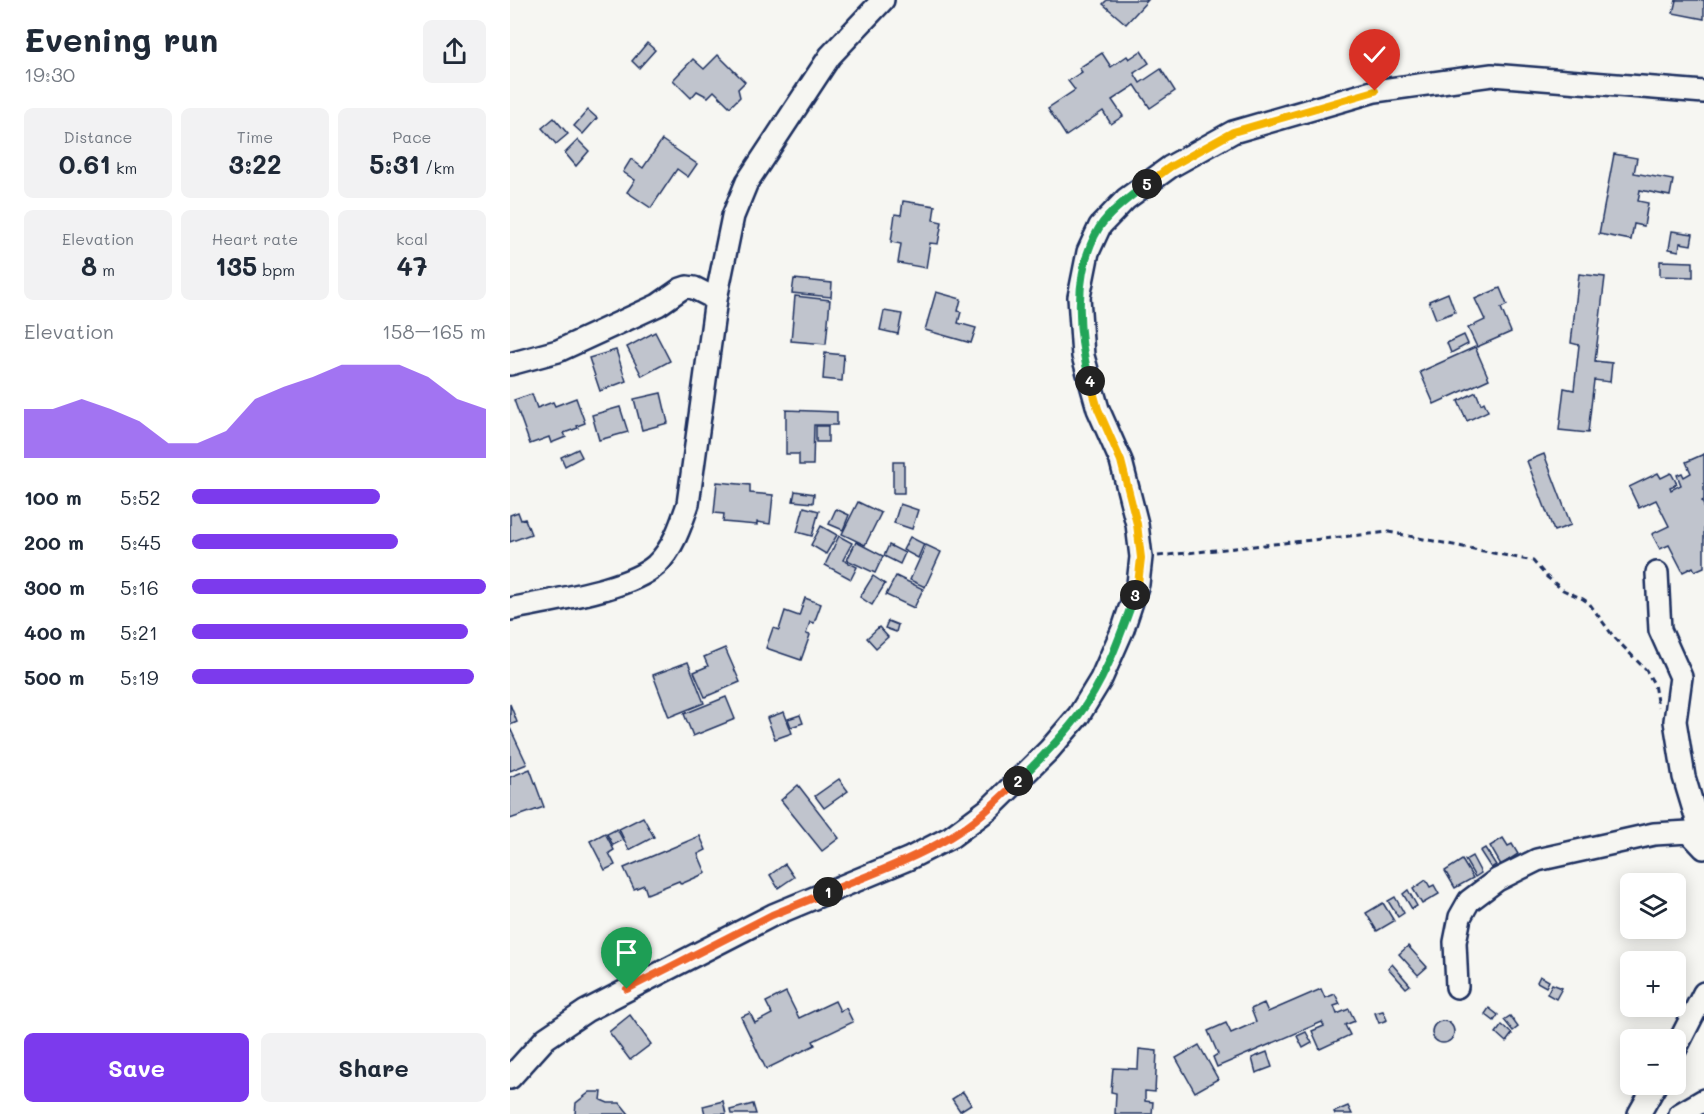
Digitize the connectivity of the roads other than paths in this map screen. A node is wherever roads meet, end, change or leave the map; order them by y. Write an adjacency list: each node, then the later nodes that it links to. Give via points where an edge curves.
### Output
1 (883, 0): 3 (street, via 830,56 747,182 733,216)
2 (1704, 93): 11 (street, via 1492,75 1375,91 1233,132 1170,167 1126,199 1100,226 1088,252 1079,297 1083,356 1098,409 1121,461 1141,558 1138,584 1123,629 1079,716 990,808 951,837 772,915 586,1011 546,1038)
3 (716, 298): 4 (street, via 687,287 658,305 558,351); 6 (street, via 688,504 665,554 656,565 631,581)
4 (510, 364)
5 (1658, 573): 7 (street, via 1660,630 1681,677 1675,720 1684,777)
6 (510, 609)
7 (1704, 845): 8 (street, via 1689,832 1654,834 1537,860 1497,880 1469,901 1460,917 1455,942)
8 (1457, 987)
9 (1704, 993): 10 (street)
10 (1686, 1029)
11 (510, 1078)
12 (1650, 1095): 14 (street)
13 (1704, 1100): 15 (street)
14 (1639, 1114)
15 (1680, 1114)

